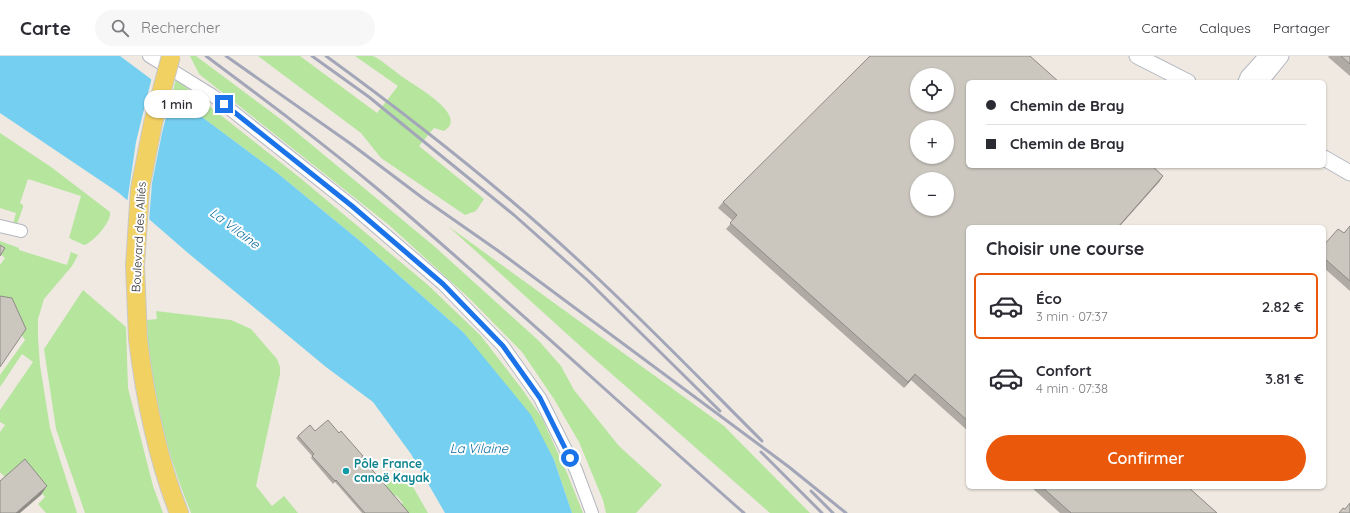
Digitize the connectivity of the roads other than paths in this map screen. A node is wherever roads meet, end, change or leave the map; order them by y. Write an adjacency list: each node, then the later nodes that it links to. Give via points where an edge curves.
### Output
1 (149, 56): 14 (street, via 212,95 352,206 443,284 503,346 540,398 576,470)
2 (171, 56): 13 (main road, Boulevard des Alliés, bridge, via 152,123 140,189 135,265 142,373 159,452)
3 (1138, 56): 6 (street)
4 (1267, 56): 7 (street)
5 (1281, 56): 8 (street)
6 (1184, 80)
7 (1247, 80)
8 (1262, 80)
9 (1326, 159): 10 (street)
10 (1350, 173)
11 (0, 226): 12 (street)
12 (21, 231)
13 (179, 513)
14 (592, 513)

